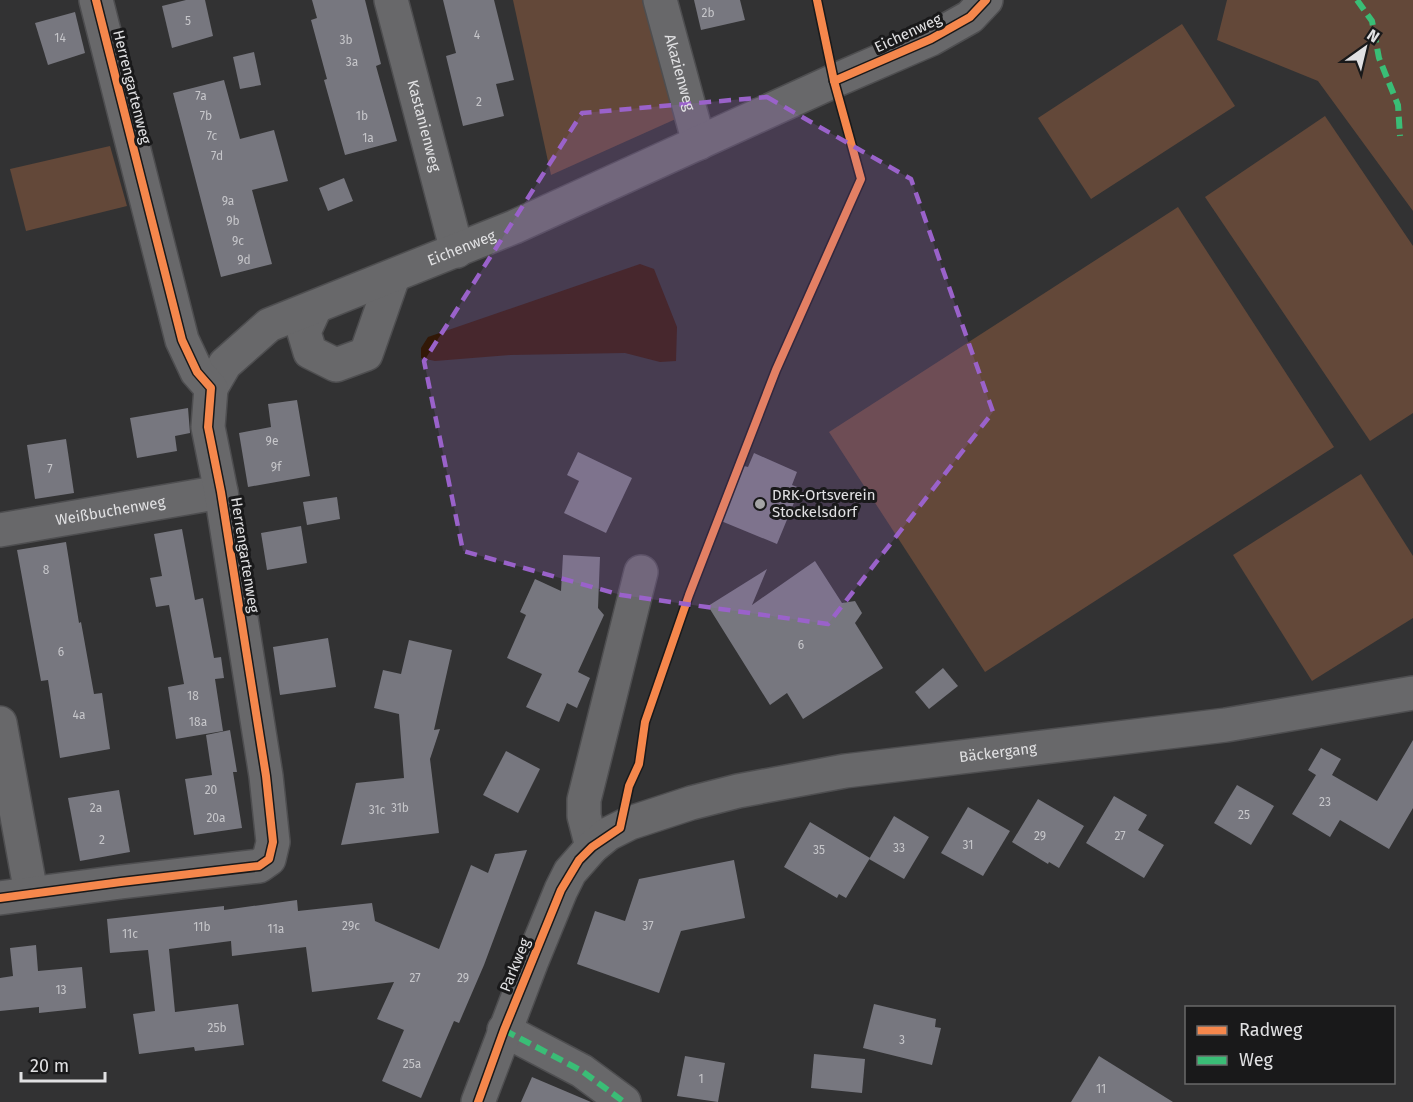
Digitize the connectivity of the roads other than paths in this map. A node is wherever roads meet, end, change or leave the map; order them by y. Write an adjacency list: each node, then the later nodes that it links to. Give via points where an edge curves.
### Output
1 (96, 0): 9 (street, Herrengartenweg, via 182,340 197,372)
2 (391, 0): 6 (street, Kastanienweg)
3 (660, 0): 5 (street, Akazienweg)
4 (986, 0): 5 (street, Eichenweg, via 970,17 931,39)
5 (699, 143): 6 (street, Eichenweg)
6 (457, 251): 7 (street, Eichenweg)
7 (393, 277): 8 (street, Eichenweg); 8 (street, via 366,354 336,365 310,352 304,332)
8 (315, 308): 9 (street, Eichenweg, via 269,325 225,364)
9 (211, 388): 10 (street, Herrengartenweg, via 208,427)
10 (221, 492): 11 (street, Weißbuchenweg); 16 (street, Herrengartenweg, via 266,776 273,842 269,859 259,866)
11 (0, 530)
12 (641, 572): 15 (street, via 584,800)
13 (1413, 693): 15 (street, Bäckergang, via 1226,725 845,771 791,781 691,803 630,823)
14 (0, 723): 16 (street)
15 (592, 847): 17 (street, Parkweg, via 561,890)
16 (16, 896)
17 (504, 1030): 18 (street, Parkweg); 19 (street, via 582,1071)
18 (478, 1102)
19 (624, 1102)

